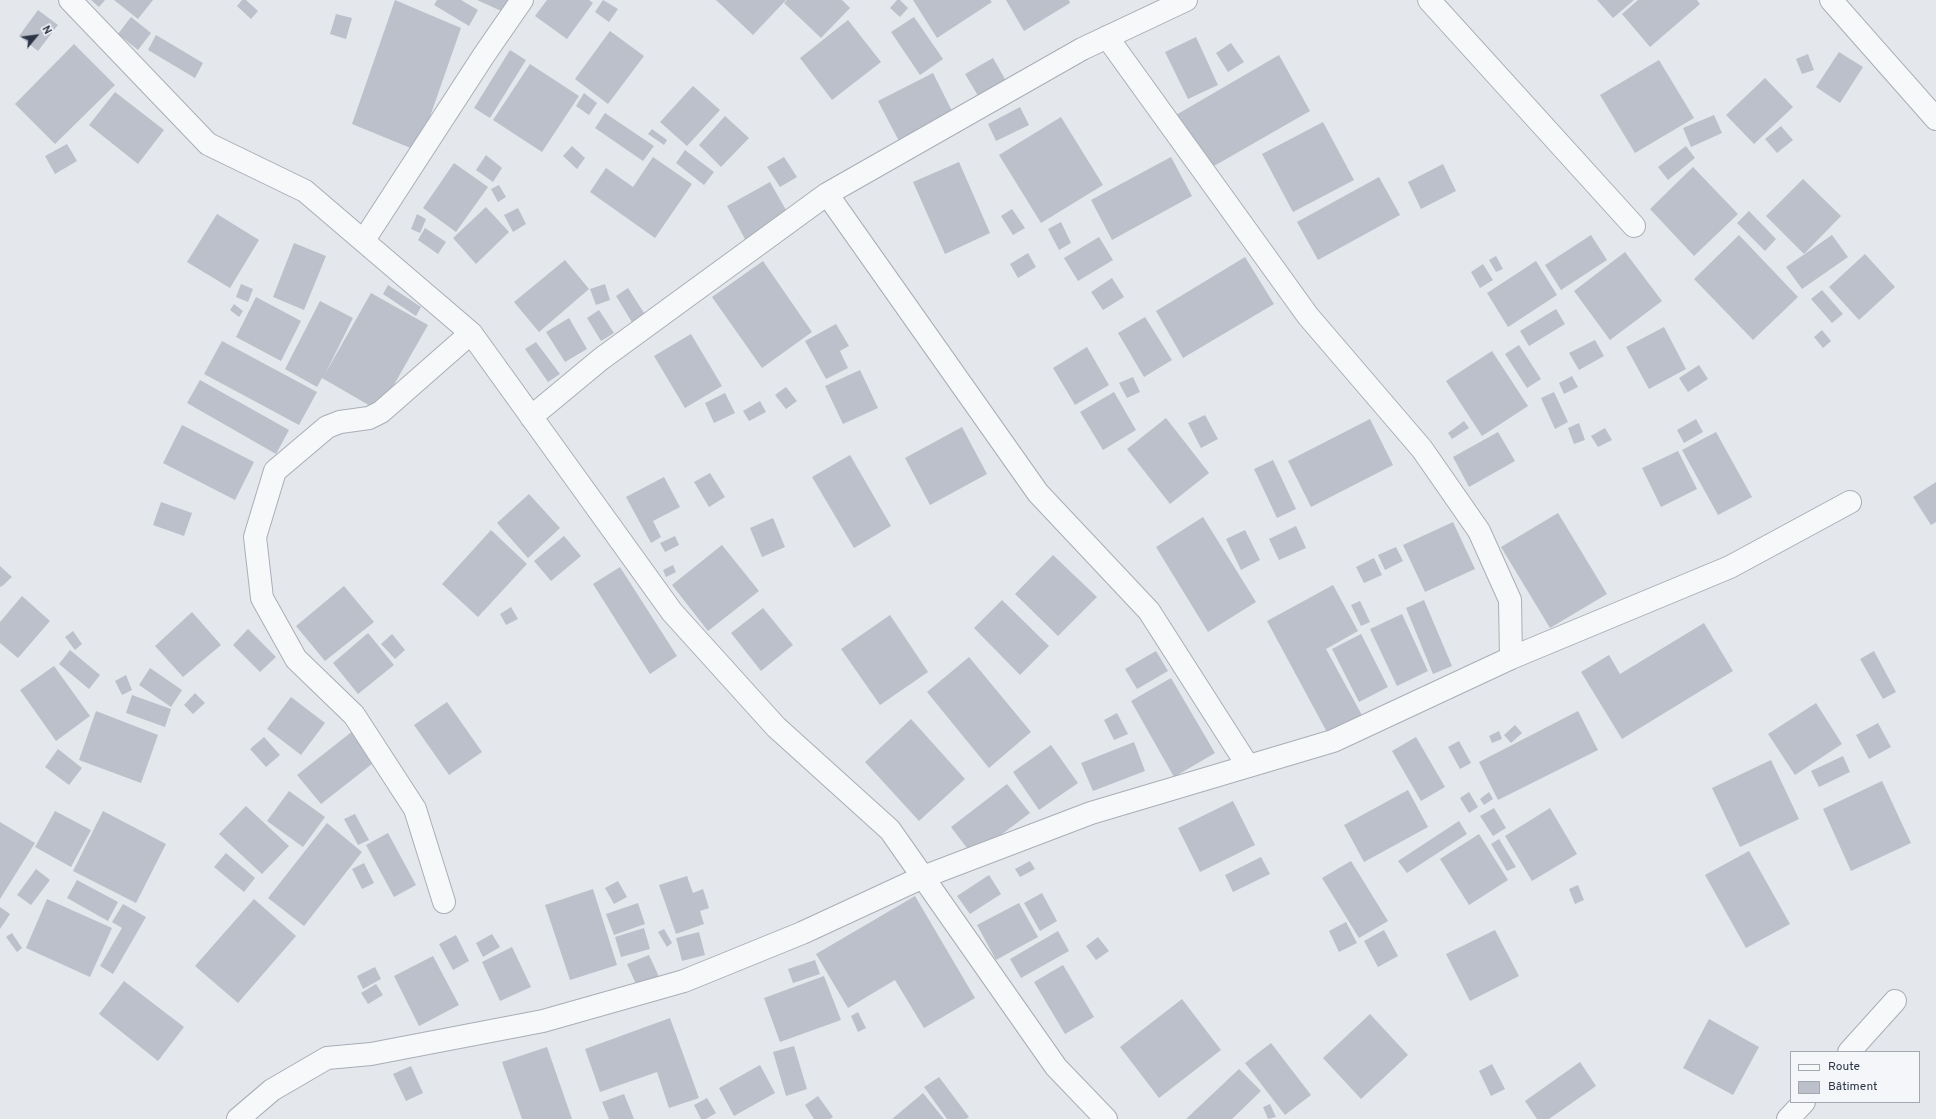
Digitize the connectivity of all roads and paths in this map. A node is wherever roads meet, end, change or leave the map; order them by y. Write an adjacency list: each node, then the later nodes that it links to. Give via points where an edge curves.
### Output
1 (70, 0): 10 (street, via 208,144 305,190)
2 (522, 0): 10 (street)
3 (1186, 0): 6 (street)
4 (1428, 0): 9 (street)
5 (1831, 0): 7 (street)
6 (1107, 37): 8 (street); 14 (street, via 1308,316 1422,449 1479,531 1510,600)
7 (1936, 119)
8 (827, 194): 12 (street, via 601,359); 15 (street, via 1038,493 1149,611)
9 (1634, 226)
10 (364, 240): 11 (street)
11 (471, 333): 12 (street); 17 (street, via 381,412 369,418 340,422 327,427 275,471 255,537 262,598 296,659 354,715 415,809)
12 (531, 417): 16 (street, via 672,612 776,727 890,830)
13 (1850, 502): 14 (street, via 1730,567)
14 (1511, 658): 15 (street, via 1333,740)
15 (1248, 766): 16 (street, via 1091,813)
16 (923, 876): 21 (street, via 802,933 684,981 543,1021 371,1054 327,1058 272,1090); 22 (street, via 1056,1067)
17 (444, 902)
18 (1895, 1001): 19 (street)
19 (1850, 1051)
20 (1803, 1103): 23 (street)
21 (238, 1119)
22 (1106, 1119)
23 (1788, 1119)

